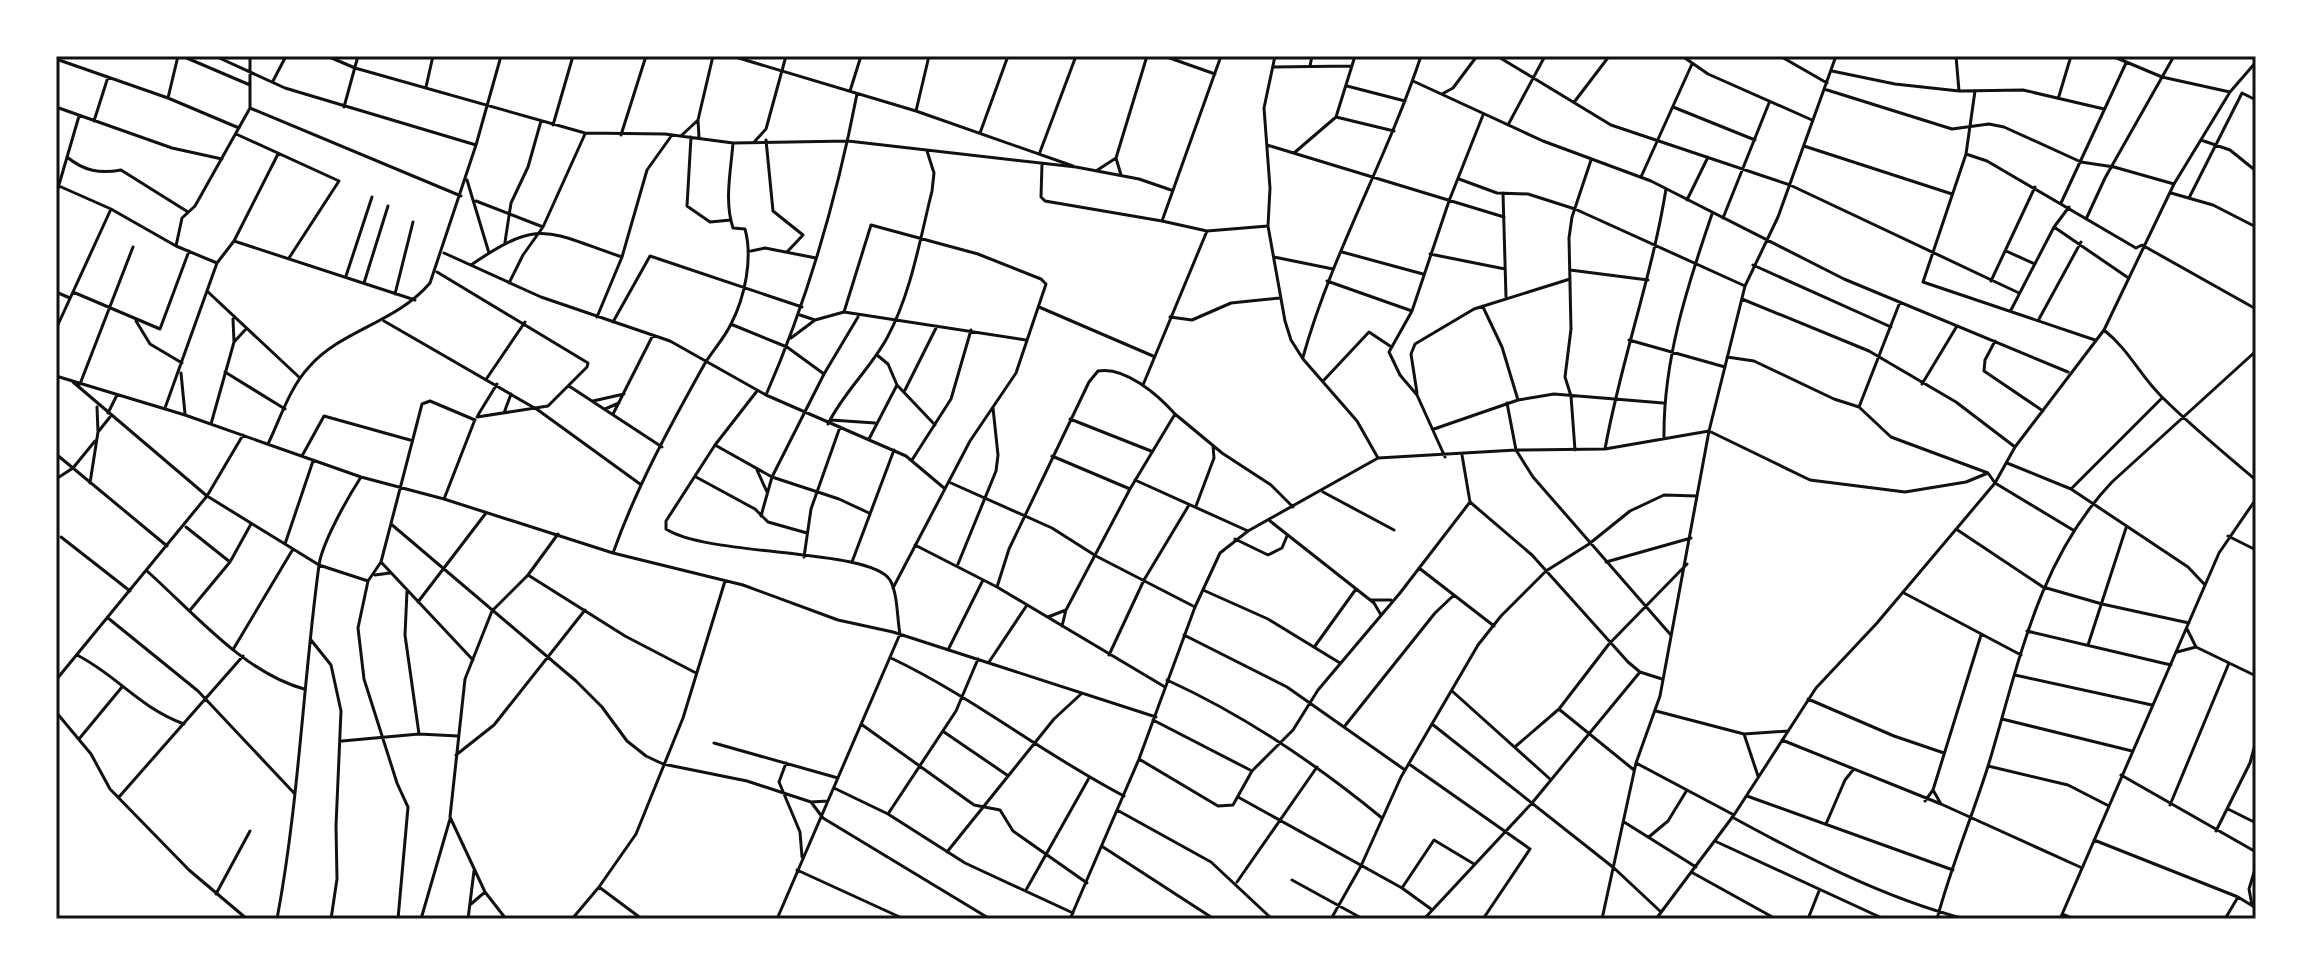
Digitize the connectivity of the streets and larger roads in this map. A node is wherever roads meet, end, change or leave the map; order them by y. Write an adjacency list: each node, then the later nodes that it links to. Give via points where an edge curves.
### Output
1 (180, 56): 54 (street); 66 (street)
2 (215, 56): 46 (street)
3 (250, 56): 46 (street)
4 (286, 56): 52 (street)
5 (327, 56): 43 (street)
6 (358, 56): 43 (street)
7 (433, 56): 57 (street)
8 (501, 56): 72 (street)
9 (573, 56): 86 (street)
10 (646, 56): 95 (street)
11 (713, 56): 82 (street)
12 (732, 56): 44 (street)
13 (786, 56): 44 (street)
14 (861, 56): 59 (street)
15 (929, 56): 78 (street)
16 (1008, 56): 93 (street)
17 (1076, 56): 113 (street)
18 (1147, 56): 119 (street)
19 (1164, 56): 47 (street)
20 (1221, 56): 47 (street)
21 (1275, 56): 42 (street)
22 (1312, 56): 40 (street)
23 (1355, 56): 41 (street)
24 (1421, 56): 51 (street)
25 (1477, 56): 56 (street)
26 (1497, 56): 50 (street)
27 (1545, 56): 50 (street)
28 (1682, 56): 39 (street)
29 (1780, 56): 53 (street)
30 (1836, 56): 45 (street)
31 (1956, 56): 60 (street)
32 (2071, 56): 65 (street)
33 (2112, 56): 38 (street)
34 (2174, 56): 49 (street)
35 (56, 59): 48 (street)
36 (1607, 59): 70 (street)
37 (2256, 62): 62 (street)
38 (2126, 63): 49 (street); 77 (street)
39 (1692, 64): 71 (street); 75 (street)
40 (1310, 66): 41 (street); 42 (street)
41 (1352, 66): 55 (street)
42 (1273, 67): 109 (street, via 1264,108)
43 (355, 68): 57 (street); 74 (street)
44 (782, 71): 59 (street); 90 (street)
45 (1831, 71): 53 (street); 60 (street)
46 (251, 72): 52 (street); 54 (street)
47 (1215, 74): 140 (street)
48 (108, 77): 66 (street); 84 (street)
49 (2162, 77): 62 (street); 127 (street)
50 (1531, 78): 70 (street); 87 (street)
51 (1413, 81): 64 (street); 69 (street)
52 (272, 82): 74 (street)
53 (1827, 83): 58 (street)
54 (250, 85): 76 (street)
55 (1347, 86): 69 (street); 81 (street)
56 (1453, 88): 64 (street); 67 (street)
57 (426, 89): 72 (street)
58 (1824, 89): 83 (street); 88 (street, via 1952,129)
59 (850, 91): 63 (street)
60 (1959, 91): 61 (street)
61 (1975, 91): 65 (street); 88 (street)
62 (2230, 92): 102 (street)
63 (857, 93): 78 (street); 104 (street)
64 (1442, 94): 67 (street)
65 (2059, 96): 77 (street)
66 (168, 98): 89 (street)
67 (1451, 99): 79 (street)
68 (2256, 100): 107 (street, via 2242,93)
69 (1405, 101): 91 (street)
70 (1575, 101): 106 (street, via 1611,125)
71 (1769, 103): 83 (street); 101 (street)
72 (487, 106): 85 (street); 108 (street)
73 (56, 107): 80 (street)
74 (344, 107): 108 (street)
75 (1672, 107): 101 (street); 106 (street)
76 (250, 108): 89 (street); 145 (street)
77 (2104, 109): 123 (street)
78 (916, 111): 93 (street)
79 (1483, 115): 87 (street); 134 (street)
80 (79, 116): 84 (street); 117 (street)
81 (1336, 117): 91 (street); 115 (street)
82 (698, 120): 97 (street); 99 (street)
83 (1812, 120): 110 (street)
84 (94, 121): 120 (street)
85 (541, 121): 86 (street); 157 (street)
86 (553, 125): 92 (street)
87 (1508, 125): 122 (street)
88 (1972, 125): 116 (street); 123 (street, via 2004,127)
89 (239, 128): 94 (street)
90 (766, 129): 100 (street); 103 (street)
91 (1394, 131): 131 (street)
92 (585, 133): 95 (street); 168 (street)
93 (980, 133): 113 (street)
94 (236, 134): 114 (street); 120 (street)
95 (621, 135): 96 (street)
96 (672, 135): 97 (street); 188 (street, via 647,170)
97 (681, 136): 98 (street)
98 (691, 137): 99 (street); 162 (street, via 687,206 710,222)
99 (699, 139): 105 (street)
100 (768, 140): 103 (street); 104 (street); 182 (street, via 773,211 803,235)
101 (1755, 140): 126 (street)
102 (2200, 140): 107 (street); 135 (street)
103 (755, 141): 105 (street)
104 (848, 141): 111 (street); 191 (street)
105 (733, 143): 162 (street)
106 (1656, 143): 118 (street); 132 (street)
107 (2215, 143): 129 (street); 147 (street)
108 (476, 145): 133 (street)
109 (1267, 145): 112 (street); 121 (street)
110 (1804, 146): 136 (street); 144 (street)
111 (926, 150): 124 (street); 170 (street, via 934,181)
112 (1279, 151): 115 (street); 121 (street)
113 (1040, 152): 125 (street)
114 (278, 154): 172 (street); 190 (street, via 339,181)
115 (1292, 154): 131 (street)
116 (1966, 154): 138 (street); 144 (street)
117 (67, 157): 137 (street); 156 (street, via 103,174 121,170)
118 (1708, 157): 126 (street); 150 (street)
119 (1116, 158): 128 (street); 130 (street)
120 (222, 159): 156 (street)
121 (1268, 160): 165 (street)
122 (1591, 160): 132 (street); 155 (street)
123 (2081, 162): 127 (street); 151 (street)
124 (1042, 164): 125 (street); 163 (street, via 1045,201)
125 (1076, 167): 128 (street)
126 (1743, 167): 136 (street); 161 (street)
127 (2114, 167): 135 (street); 160 (street)
128 (1096, 171): 130 (street)
129 (2256, 171)
130 (1121, 176): 140 (street)
131 (1376, 177): 149 (street); 183 (street)
132 (1641, 177): 139 (street)
133 (466, 178): 145 (street); 148 (street)
134 (1457, 178): 143 (street); 149 (street)
135 (2174, 184): 142 (street)
136 (1790, 185): 171 (street); 184 (street)
137 (59, 186): 141 (street); 154 (street)
138 (2035, 187): 151 (street); 181 (street)
139 (1666, 189): 150 (street); 178 (street)
140 (1171, 190): 163 (street)
141 (56, 192)
142 (2170, 192): 147 (street); 175 (street)
143 (1503, 193): 155 (street, via 1528,194); 159 (street)
144 (1952, 194): 184 (street)
145 (461, 196): 185 (street)
146 (372, 197): 202 (street)
147 (2189, 198): 167 (street)
148 (475, 200): 157 (street); 186 (street)
149 (1449, 201): 159 (street); 187 (street)
150 (1687, 201): 158 (street)
151 (2061, 203): 153 (street)
152 (388, 206): 208 (street)
153 (2069, 207): 160 (street); 166 (street)
154 (111, 209): 176 (street); 214 (street)
155 (1575, 209): 178 (street); 199 (street)
156 (188, 212): 176 (street)
157 (509, 212): 168 (street); 173 (street)
158 (1712, 214): 161 (street); 193 (street)
159 (1504, 217): 198 (street)
160 (2087, 217): 175 (street, via 2136,248)
161 (1723, 219): 171 (street)
162 (731, 220): 180 (street, via 733,228 745,229)
163 (1162, 221): 169 (street)
164 (413, 222): 216 (street)
165 (1268, 226): 169 (street); 189 (street)
166 (2054, 227): 174 (street); 194 (street)
167 (2256, 227)
168 (542, 229): 173 (street); 188 (street); 209 (street)
169 (1207, 231): 234 (street)
170 (921, 237): 224 (street, via 1041,279 1046,284); 230 (street, via 871,225); 242 (street)
171 (1765, 240): 196 (street); 222 (street)
172 (234, 241): 190 (street); 192 (street)
173 (505, 242): 186 (street)
174 (2081, 242): 203 (street); 236 (street)
175 (2142, 245): 203 (street); 227 (street)
176 (176, 246): 179 (street)
177 (133, 247): 226 (street)
178 (1657, 248): 193 (street); 205 (street)
179 (189, 251): 192 (street); 237 (street, via 160,329)
180 (751, 251): 182 (street); 210 (street)
181 (2006, 251): 194 (street); 207 (street)
182 (787, 252): 191 (street)
183 (1342, 252): 197 (street); 201 (street)
184 (1931, 252): 207 (street); 228 (street, via 1925,283)
185 (443, 253): 195 (street); 200 (street)
186 (489, 253): 195 (street)
187 (1430, 254): 198 (street); 201 (street)
188 (622, 257): 232 (street)
189 (1273, 257): 197 (street); 219 (street)
190 (289, 258): 202 (street)
191 (816, 258): 223 (street)
192 (217, 263): 212 (street)
193 (1695, 264): 211 (street); 261 (street)
194 (2035, 264): 215 (street)
195 (471, 265): 209 (street)
196 (1753, 265): 211 (street); 246 (street)
197 (1333, 269): 206 (street)
198 (1505, 269): 217 (street)
199 (1570, 270): 204 (street); 205 (street)
200 (436, 271): 221 (street); 240 (street)
201 (1423, 274): 229 (street)
202 (346, 276): 208 (street)
203 (2128, 277): 250 (street)
204 (1570, 279): 217 (street); 292 (street, via 1565,377)
205 (1648, 280): 254 (street)
206 (1327, 281): 229 (street); 266 (street)
207 (1991, 281): 215 (street)
208 (364, 283): 216 (street)
209 (509, 283): 232 (street)
210 (743, 286): 223 (street); 241 (street, via 650,256); 243 (street)
211 (1745, 286): 220 (street)
212 (207, 291): 235 (street); 268 (street)
213 (56, 292): 218 (street)
214 (73, 292): 218 (street); 226 (street)
215 (2019, 293): 228 (street)
216 (395, 294): 221 (street)
217 (1506, 297): 225 (street)
218 (70, 298): 247 (street)
219 (1280, 298): 234 (street, via 1231,303 1192,320); 266 (street, via 1291,340)
220 (1742, 299): 264 (street); 265 (street)
221 (415, 300): 239 (street)
222 (1900, 302): 245 (street); 246 (street)
223 (802, 307): 231 (street)
224 (1039, 307): 253 (street); 263 (street)
225 (1483, 307): 291 (street, via 1413,346); 294 (street)
226 (110, 308): 237 (street); 279 (street)
227 (2256, 309)
228 (2011, 310): 236 (street)
229 (1412, 311): 258 (street)
230 (844, 312): 233 (street); 238 (street)
231 (799, 315): 238 (street); 252 (street)
232 (597, 317): 241 (street)
233 (858, 317): 242 (street); 273 (street)
234 (1170, 317): 263 (street)
235 (233, 319): 248 (street); 257 (street)
236 (2039, 319): 255 (street)
237 (136, 320): 268 (street, via 150,344)
238 (815, 320): 252 (street)
239 (384, 321): 275 (street, via 328,350); 276 (street)
240 (525, 322): 276 (street); 284 (street, via 588,363)
241 (613, 322): 251 (street)
242 (895, 322): 244 (street); 262 (street)
243 (731, 324): 259 (street); 267 (street)
244 (937, 326): 249 (street); 285 (street)
245 (1957, 326): 256 (street); 281 (street)
246 (1891, 327): 265 (street)
247 (56, 329)
248 (246, 330): 257 (street); 275 (street)
249 (971, 330): 253 (street); 320 (street, via 951,399)
250 (2104, 330): 255 (street); 293 (street, via 2128,350)
251 (653, 334): 267 (street); 289 (street)
252 (790, 338): 259 (street)
253 (1026, 340): 303 (street, via 1016,373)
254 (1629, 340): 261 (street); 296 (street)
255 (2095, 340): 272 (street)
256 (1995, 341): 272 (street); 307 (street, via 1984,371)
257 (234, 342): 271 (street)
258 (1390, 346): 278 (street, via 1369,332); 291 (street, via 1391,358)
259 (787, 347): 273 (street); 290 (street)
260 (2256, 351): 314 (street)
261 (1671, 353): 269 (street); 299 (street)
262 (877, 355): 282 (street, via 888,364); 317 (street)
263 (1154, 357): 283 (street)
264 (1727, 357): 269 (street); 301 (street, via 1754,361)
265 (1879, 357): 281 (street); 301 (street)
266 (1303, 359): 278 (street)
267 (706, 361): 286 (street); 333 (street)
268 (182, 363): 270 (street)
269 (1725, 367): 323 (street)
270 (180, 370): 302 (street); 312 (street)
271 (225, 372): 304 (street); 319 (street)
272 (2068, 372): 307 (street)
273 (824, 374): 309 (street)
274 (56, 376): 277 (street)
275 (300, 378): 304 (street)
276 (487, 378): 280 (street)
277 (72, 381): 279 (street); 300 (street)
278 (1323, 381): 347 (street, via 1357,421)
279 (80, 384): 287 (street)
280 (497, 384): 288 (street); 315 (street)
281 (1922, 384): 334 (street, via 1956,402)
282 (897, 385): 285 (street); 318 (street)
283 (1143, 385): 310 (street); 316 (street, via 1122,374 1098,371)
284 (569, 386): 295 (street); 306 (street)
285 (905, 390): 320 (street)
286 (757, 391): 290 (street); 331 (street)
287 (117, 394): 302 (street); 311 (street)
288 (511, 394): 306 (street); 313 (street)
289 (624, 394): 295 (street); 297 (street)
290 (766, 395): 309 (street)
291 (1417, 395): 322 (street)
292 (1571, 396): 294 (street); 296 (street); 338 (street)
293 (2162, 397): 314 (street); 367 (street)
294 (1518, 400): 298 (street)
295 (593, 401): 305 (street)
296 (1614, 401): 299 (street); 335 (street)
297 (619, 403): 305 (street); 308 (street)
298 (1507, 403): 322 (street); 337 (street)
299 (1663, 403): 326 (street)
300 (97, 405): 311 (street); 324 (street)
301 (1859, 407): 353 (street, via 1891,437)
302 (165, 408): 312 (street)
303 (993, 408): 361 (street); 375 (street, via 998,455)
304 (285, 409): 330 (street)
305 (605, 409): 308 (street)
306 (538, 410): 313 (street); 363 (street)
307 (2043, 411): 334 (street)
308 (613, 414): 333 (street)
309 (805, 414): 317 (street); 356 (street)
310 (1175, 414): 332 (street); 339 (street)
311 (109, 415): 324 (street); 371 (street)
312 (185, 415): 319 (street)
313 (504, 415): 315 (street)
314 (2185, 418): 359 (street); 378 (street)
315 (476, 419): 329 (street, via 426,402); 373 (street)
316 (1070, 419): 339 (street); 344 (street)
317 (829, 422): 318 (street); 321 (street)
318 (875, 423): 327 (street)
319 (211, 424): 325 (street)
320 (935, 425): 348 (street)
321 (840, 427): 327 (street); 368 (street)
322 (1434, 429): 345 (street)
323 (1709, 431): 326 (street); 353 (street, via 1810,480 1905,492); 372 (street)
324 (98, 432): 328 (street)
325 (243, 435): 330 (street); 371 (street)
326 (1664, 438): 335 (street)
327 (869, 439): 336 (street)
328 (95, 441): 351 (street); 360 (street)
329 (412, 441): 343 (street, via 324,416); 364 (street)
330 (268, 444): 343 (street)
331 (715, 445): 352 (street); 355 (street)
332 (1213, 446): 340 (street); 346 (street)
333 (662, 447): 363 (street)
334 (2015, 447): 350 (street)
335 (1605, 449): 338 (street)
336 (894, 450): 348 (street); 384 (street)
337 (1516, 450): 338 (street); 342 (street); 404 (street, via 1544,493)
338 (1575, 450)
339 (1151, 451): 358 (street)
340 (1222, 453): 346 (street); 381 (street)
341 (56, 454): 351 (street)
342 (1462, 455): 345 (street); 376 (street)
343 (302, 456): 349 (street)
344 (1052, 456): 366 (street); 386 (street)
345 (1445, 457): 347 (street)
346 (1214, 458): 380 (street)
347 (1378, 458): 370 (street)
348 (912, 460): 365 (street)
349 (313, 461): 354 (street); 403 (street)
350 (2007, 463): 362 (street); 367 (street)
351 (73, 468): 357 (street); 360 (street)
352 (757, 470): 356 (street); 369 (street)
353 (1988, 473): 362 (street)
354 (361, 477): 364 (street); 417 (street)
355 (696, 477): 382 (street); 411 (street, via 666,521 669,531)
356 (772, 477): 368 (street); 369 (street)
357 (56, 479)
358 (1135, 480): 366 (street); 379 (street)
359 (2256, 480)
360 (90, 483): 406 (street)
361 (951, 483): 365 (street); 375 (street)
362 (1995, 483): 392 (street); 394 (street)
363 (640, 484): 409 (street)
364 (399, 487): 373 (street); 389 (street)
365 (944, 488): 405 (street)
366 (1130, 489): 410 (street)
367 (2071, 489): 378 (street)
368 (818, 491): 384 (street); 396 (street)
369 (767, 492): 377 (street)
370 (1323, 492): 381 (street); 393 (street)
371 (207, 496): 388 (street); 390 (street)
372 (1697, 496): 401 (street); 404 (street, via 1651,499)
373 (444, 499): 383 (street)
374 (2256, 499): 399 (street)
375 (985, 500): 386 (street); 418 (street)
376 (1470, 502): 419 (street); 422 (street)
377 (762, 503): 382 (street); 385 (street)
378 (2092, 503): 391 (street); 394 (street)
379 (1189, 505): 380 (street); 427 (street)
380 (1196, 506): 395 (street)
381 (1293, 507): 387 (street)
382 (755, 509): 385 (street)
383 (486, 513): 397 (street); 420 (street)
384 (869, 513): 414 (street)
385 (761, 516): 396 (street, via 778,527)
386 (1027, 517): 410 (street); 431 (street)
387 (1268, 519): 395 (street); 398 (street)
388 (251, 524): 403 (street); 412 (street)
389 (391, 524): 413 (street); 420 (street)
390 (185, 526): 406 (street); 412 (street)
391 (2126, 528): 430 (street, via 2188,567); 443 (street)
392 (1956, 529): 432 (street); 438 (street)
393 (1394, 530)
394 (2073, 530): 432 (street)
395 (1248, 531): 402 (street)
396 (807, 533): 411 (street)
397 (558, 534): 409 (street); 425 (street)
398 (1287, 536): 402 (street, via 1282,548 1268,555); 434 (street)
399 (2228, 536): 408 (street); 430 (street)
400 (61, 537): 436 (street)
401 (1691, 538): 415 (street); 416 (street)
402 (1235, 539): 435 (street, via 1220,553)
403 (285, 544): 407 (street)
404 (1589, 544): 415 (street); 422 (street)
405 (915, 545): 418 (street); 433 (street)
406 (167, 546): 421 (street)
407 (293, 549): 417 (street); 468 (street)
408 (2256, 550)
409 (613, 553): 429 (street)
410 (1096, 556): 427 (street); 449 (street)
411 (804, 557): 414 (street)
412 (230, 562): 447 (street)
413 (381, 562): 423 (street); 424 (street)
414 (852, 562): 433 (street, via 883,572)
415 (1605, 562): 445 (street)
416 (1687, 564): 445 (street); 461 (street)
417 (319, 565): 428 (street); 463 (street)
418 (957, 566): 426 (street)
419 (1419, 568): 439 (street); 441 (street)
420 (445, 569): 442 (street); 450 (street)
421 (147, 571): 436 (street); 447 (street)
422 (1546, 571): 456 (street); 464 (street)
423 (390, 573): 424 (street); 437 (street)
424 (375, 575): 428 (street)
425 (528, 575): 448 (street); 450 (street)
426 (983, 580): 431 (street); 469 (street)
427 (1144, 580): 446 (street); 472 (street)
428 (368, 581): 515 (street, via 358,628 364,679)
429 (725, 581): 459 (street, via 838,620); 484 (street)
430 (2205, 585): 454 (street)
431 (997, 587): 444 (street)
432 (2043, 587): 443 (street); 458 (street)
433 (893, 588): 459 (street)
434 (1356, 589): 440 (street); 466 (street)
435 (1203, 590): 446 (street); 466 (street)
436 (130, 591): 452 (street)
437 (407, 591): 442 (street); 511 (street, via 405,635)
438 (1903, 593): 462 (street); 497 (street)
439 (1454, 595): 456 (street); 508 (street)
440 (1371, 600): 441 (street); 451 (street)
441 (1393, 600): 451 (street)
442 (417, 603): 478 (street)
443 (2102, 604): 454 (street); 465 (street)
444 (1027, 605): 453 (street); 479 (street)
445 (1643, 606): 461 (street); 464 (street)
446 (1195, 607): 460 (street)
447 (190, 610): 468 (street)
448 (585, 610): 475 (street); 484 (street)
449 (1066, 610): 453 (street); 455 (street)
450 (492, 611): 475 (street); 478 (street)
451 (1381, 615): 480 (street)
452 (107, 617): 471 (street); 495 (street)
453 (1048, 617): 455 (street)
454 (2189, 623): 457 (street)
455 (1062, 626): 472 (street)
456 (1494, 626): 493 (street)
457 (2187, 629): 467 (street); 470 (street)
458 (2027, 631): 465 (street); 473 (street)
459 (900, 634): 469 (street); 476 (street)
460 (1184, 635): 488 (street); 498 (street)
461 (1670, 635): 489 (street)
462 (1981, 635): 473 (street); 525 (street)
463 (310, 640): 492 (street); 518 (street, via 331,665 338,685)
464 (1609, 644): 483 (street); 500 (street)
465 (2088, 645): 482 (street)
466 (1315, 646): 480 (street)
467 (2196, 647): 470 (street); 481 (street)
468 (234, 648): 474 (street)
469 (948, 650): 477 (street)
470 (2177, 652): 482 (street)
471 (76, 655): 487 (street); 490 (street)
472 (1109, 655): 491 (street)
473 (2021, 655): 485 (street)
474 (243, 656): 492 (street, via 286,684); 495 (street)
475 (547, 657): 526 (street, via 494,725); 531 (street, via 593,697 627,741)
476 (891, 658): 496 (street); 506 (street)
477 (978, 659): 479 (street); 496 (street)
478 (473, 660): 514 (street, via 465,679)
479 (989, 663): 494 (street)
480 (1340, 663): 498 (street)
481 (2229, 663): 486 (street); 562 (street)
482 (2171, 665): 499 (street)
483 (1640, 672): 489 (street); 513 (street)
484 (696, 673): 531 (street)
485 (2015, 675): 499 (street); 504 (street)
486 (2256, 676)
487 (56, 680)
488 (1167, 680): 491 (street); 521 (street)
489 (1663, 680): 501 (street)
490 (122, 687): 505 (street, via 156,713); 516 (street)
491 (1165, 687): 503 (street)
492 (304, 689): 551 (street)
493 (1451, 690): 507 (street); 523 (street)
494 (1083, 693): 503 (street); 520 (street)
495 (205, 698): 505 (street); 551 (street)
496 (963, 698): 510 (street); 520 (street)
497 (1808, 699): 509 (street); 525 (street)
498 (1309, 703): 508 (street); 521 (street)
499 (2153, 706): 524 (street)
500 (1559, 709): 513 (street); 523 (street)
501 (1656, 711): 512 (street); 529 (street)
502 (56, 712): 516 (street)
503 (1154, 718): 527 (street); 540 (street)
504 (2002, 719): 524 (street); 535 (street)
505 (184, 724): 555 (street)
506 (861, 724): 533 (street); 544 (street)
507 (1432, 724): 532 (street); 559 (street)
508 (1344, 728): 537 (street)
509 (1788, 731): 512 (street); 517 (street)
510 (944, 732): 533 (street); 541 (street)
511 (419, 734): 514 (street); 515 (street)
512 (1744, 734): 543 (street)
513 (1587, 735): 538 (street); 546 (street)
514 (458, 736): 526 (street)
515 (382, 737): 518 (street); 618 (street, via 408,807)
516 (79, 739): 555 (street)
517 (1782, 740): 539 (street); 543 (street)
518 (341, 741): 617 (street)
519 (2256, 741): 530 (street)
520 (1034, 742): 541 (street); 545 (street)
521 (1281, 742): 534 (street); 540 (street)
522 (714, 743): 528 (street)
523 (1516, 746): 546 (street)
524 (2132, 751): 542 (street)
525 (1944, 753): 549 (street)
526 (456, 755): 568 (street)
527 (1139, 759): 552 (street); 554 (street, via 1218,806 1229,807)
528 (786, 763): 544 (street); 550 (street, via 779,777)
529 (1636, 763): 538 (street); 548 (street)
530 (2250, 763): 536 (street); 564 (street)
531 (663, 764): 550 (street); 600 (street, via 636,834)
532 (1409, 764): 537 (street); 576 (street)
533 (921, 766): 563 (street); 566 (street)
534 (1317, 766): 571 (street); 572 (street)
535 (1988, 766): 561 (street, via 2068,785); 569 (street)
536 (2256, 766)
537 (1405, 770): 571 (street)
538 (1634, 770): 573 (street)
539 (1853, 770): 557 (street); 575 (street)
540 (1252, 771): 554 (street)
541 (1007, 775): 563 (street)
542 (2121, 775): 561 (street); 562 (street)
543 (1759, 777): 553 (street)
544 (838, 778): 547 (street)
545 (1089, 778): 552 (street); 585 (street)
546 (1550, 779): 559 (street)
547 (834, 788): 556 (street); 566 (street)
548 (1687, 790): 567 (street); 579 (street, via 1668,821)
549 (1933, 790): 557 (street); 560 (street)
550 (783, 792): 558 (street); 586 (street, via 800,832)
551 (294, 793): 616 (street)
552 (1124, 796): 565 (street)
553 (1747, 796): 567 (street); 575 (street)
554 (1238, 797): 572 (street)
555 (119, 798): 605 (street)
556 (829, 801): 558 (street); 570 (street)
557 (1925, 801): 560 (street)
558 (811, 802): 570 (street)
559 (1532, 803): 576 (street); 592 (street)
560 (1941, 804): 569 (street)
561 (2107, 805): 580 (street)
562 (2170, 805): 578 (street)
563 (981, 806): 583 (street); 585 (street, via 1000,810 1013,831)
564 (2228, 809): 574 (street); 578 (street)
565 (1117, 810): 582 (street); 598 (street)
566 (888, 814): 583 (street)
567 (1733, 816): 581 (street); 612 (street, via 1807,857)
568 (450, 817): 595 (street); 619 (street)
569 (1970, 817): 591 (street); 594 (street)
570 (823, 818): 586 (street); 626 (street)
571 (1382, 818): 588 (street)
572 (1281, 820): 588 (street); 598 (street)
573 (1624, 822): 579 (street); 592 (street)
574 (2256, 823)
575 (1826, 825): 594 (street)
576 (1504, 830): 587 (street); 633 (street, via 1530,852)
577 (250, 831): 605 (street)
578 (2216, 831): 584 (street)
579 (1648, 837): 590 (street)
580 (2093, 839): 591 (street); 606 (street)
581 (1715, 841): 590 (street); 603 (street)
582 (1103, 847): 599 (street); 628 (street)
583 (947, 852): 602 (street)
584 (2256, 852)
585 (1047, 856): 599 (street); 602 (street)
586 (803, 860): 593 (street)
587 (1474, 864): 601 (street, via 1434,840); 610 (street)
588 (1361, 866): 601 (street); 608 (street)
589 (2256, 866): 609 (street, via 2249,889)
590 (1696, 867): 596 (street)
591 (2080, 867): 614 (street)
592 (1614, 868): 611 (street); 634 (street)
593 (797, 870): 624 (street); 625 (street)
594 (1953, 870): 612 (street)
595 (474, 871): 604 (street); 607 (street)
596 (1693, 873): 611 (street); 636 (street)
597 (1292, 880): 608 (street)
598 (1237, 882): 629 (street)
599 (1087, 883): 613 (street)
600 (599, 887): 622 (street); 623 (street)
601 (1402, 888): 610 (street)
602 (1026, 890): 613 (street)
603 (1819, 891): 637 (street); 638 (street)
604 (485, 892): 607 (street); 621 (street)
605 (216, 894): 615 (street)
606 (2238, 897): 609 (street); 642 (street)
607 (471, 904): 620 (street)
608 (1338, 906): 630 (street); 631 (street)
609 (2254, 906)
610 (1431, 909): 632 (street)
611 (1661, 912): 635 (street)
612 (1939, 912): 639 (street); 640 (street)
613 (1073, 913): 627 (street)
614 (2061, 916): 641 (street)
615 (247, 919)
616 (277, 919)
617 (331, 919)
618 (398, 919)
619 (421, 919)
620 (468, 919)
621 (506, 919)
622 (572, 919)
623 (642, 919)
624 (777, 919)
625 (904, 919)
626 (990, 919)
627 (1070, 919)
628 (1214, 919)
629 (1272, 919)
630 (1331, 919)
631 (1363, 919)
632 (1424, 919)
633 (1483, 919)
634 (1602, 919)
635 (1656, 919)
636 (1776, 919)
637 (1808, 919)
638 (1884, 919)
639 (1937, 919)
640 (1965, 919)
641 (2074, 919)
642 (2225, 919)

